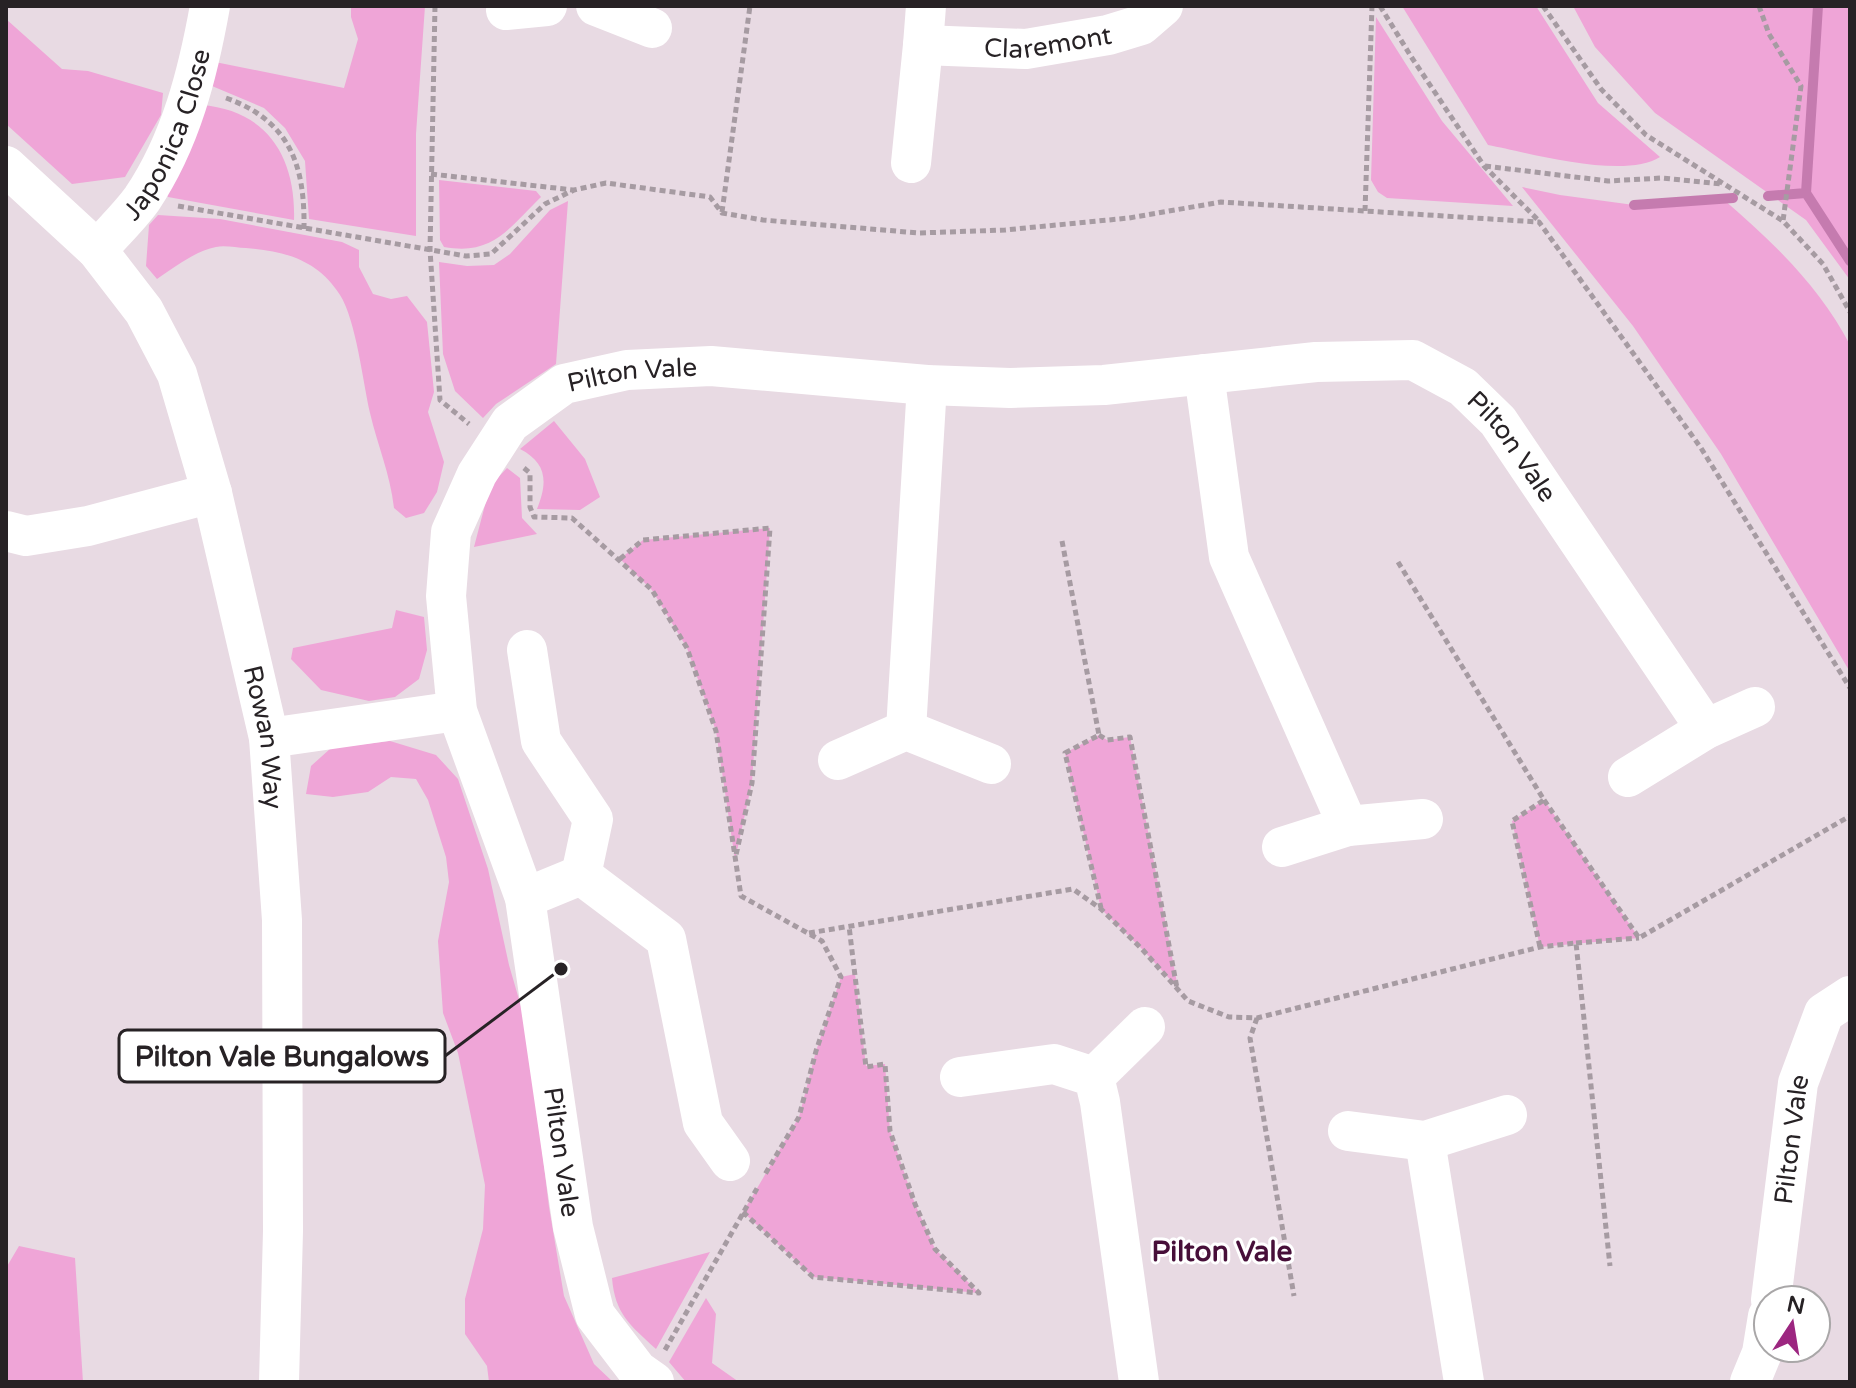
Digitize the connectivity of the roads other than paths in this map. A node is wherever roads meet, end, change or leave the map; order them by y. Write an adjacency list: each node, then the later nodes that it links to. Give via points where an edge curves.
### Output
1 (210, 6): 10 (street, Japonica Close, via 193,88 178,130 141,200)
2 (547, 6): 5 (street)
3 (596, 6): 7 (street)
4 (1163, 6): 6 (street, Claremont, via 1141,25 1026,49)
5 (506, 10)
6 (925, 25): 8 (street, Claremont)
7 (652, 28)
8 (911, 163)
9 (6, 166): 10 (street, Rowan Way)
10 (97, 250): 13 (street, Rowan Way, via 144,311 177,374)
11 (1204, 374): 12 (street, Pilton Vale, via 1104,385); 18 (street, Pilton Vale, via 1316,362 1413,360 1463,387 1498,421); 25 (street, via 1229,557)
12 (927, 385): 17 (street, Pilton Vale, via 711,366 627,370 564,384 510,423 477,474 451,532 446,596); 19 (street)
13 (212, 493): 14 (street, via 88,526 26,536); 20 (street, Rowan Way)
14 (6, 531)
15 (527, 650): 27 (street, via 541,741 593,819)
16 (1755, 707): 18 (street)
17 (457, 711): 20 (street); 28 (street, Pilton Vale)
18 (1706, 729): 23 (street)
19 (906, 730): 21 (street); 22 (street)
20 (269, 738): 39 (street, Rowan Way, via 282,920)
21 (838, 760)
22 (991, 764)
23 (1628, 777)
24 (1423, 819): 25 (street)
25 (1348, 826): 26 (street)
26 (1282, 847)
27 (581, 875): 28 (street); 36 (street, via 666,939 703,1123)
28 (525, 898): 38 (street, Pilton Vale, via 573,1227 595,1315 637,1370)
29 (1850, 996): 37 (street, Pilton Vale, via 1824,1013 1798,1083)
30 (1145, 1027): 32 (street)
31 (960, 1077): 32 (street, via 1054,1064)
32 (1094, 1077): 40 (street)
33 (1507, 1115): 35 (street)
34 (1348, 1131): 35 (street)
35 (1425, 1141): 41 (street)
36 (730, 1161)
37 (1773, 1284)
38 (658, 1369)
39 (279, 1382)
40 (1139, 1382)
41 (1464, 1382)

